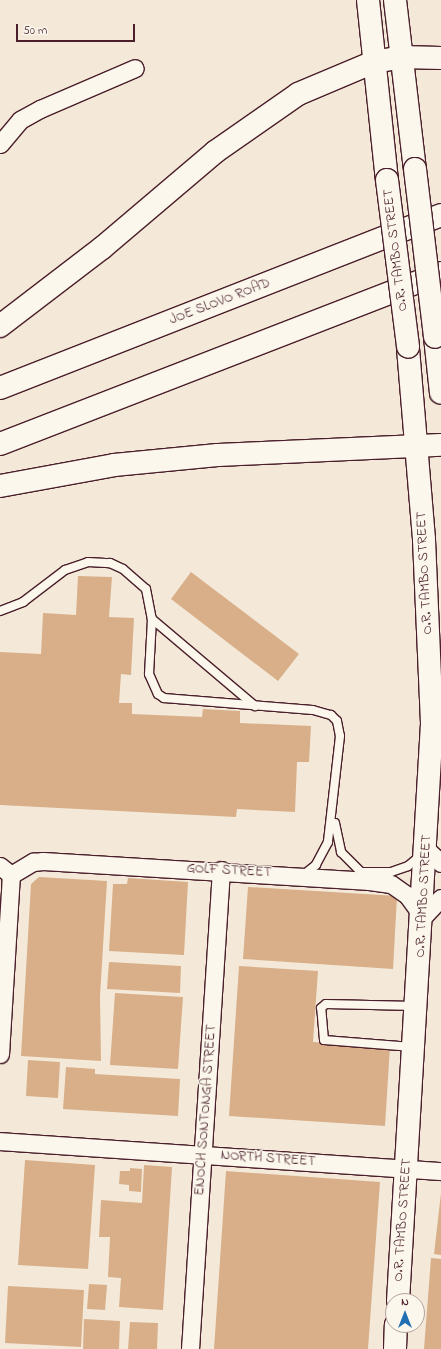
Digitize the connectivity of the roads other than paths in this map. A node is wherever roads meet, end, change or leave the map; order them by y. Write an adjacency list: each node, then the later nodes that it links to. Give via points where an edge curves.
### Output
1 (368, 0): 5 (main road, O.R. TAMBO STREET)
2 (395, 0): 3 (main road, O.R. TAMBO STREET)
3 (401, 57): 4 (main road); 5 (main road); 12 (main road, O.R. TAMBO STREET, bridge)
4 (441, 58)
5 (374, 62): 10 (main road, via 298,94 252,124); 15 (main road, O.R. TAMBO STREET, bridge, via 408,347)
6 (135, 68): 7 (street, via 20,120)
7 (0, 144)
8 (441, 216): 11 (main road, JOE SLOVO ROAD)
9 (441, 273): 13 (main road)
10 (0, 326)
11 (0, 388)
12 (441, 393)
13 (0, 444)
14 (441, 445): 15 (main road)
15 (416, 447): 16 (main road, via 218,455 114,465); 21 (main road, O.R. TAMBO STREET, via 432,723)
16 (0, 486)
17 (0, 611): 18 (lane, via 23,602 65,570 98,561 123,569 142,585 150,601)
18 (152, 619): 19 (lane); 19 (lane, via 149,674 158,694 164,698)
19 (255, 706): 20 (lane, via 323,712 337,721 340,736)
20 (334, 810): 21 (lane, via 341,852 361,872 397,870); 24 (lane, via 323,854)
21 (434, 857): 26 (main road, O.R. TAMBO STREET)
22 (221, 870): 23 (street, GOLF STREET, via 44,861); 24 (street, GOLF STREET); 31 (street, ENOCH SONTONGA STREET)
23 (5, 871): 29 (street)
24 (303, 875): 26 (street, GOLF STREET, via 392,884 407,895)
25 (441, 898): 26 (street)
26 (423, 917): 27 (main road, O.R. TAMBO STREET)
27 (417, 1006): 28 (main road, O.R. TAMBO STREET); 28 (lane, via 326,1004 321,1008 324,1040)
28 (415, 1048): 32 (main road, O.R. TAMBO STREET)
29 (0, 1054)
30 (0, 1141): 31 (street, NORTH STREET)
31 (203, 1154): 32 (street, NORTH STREET); 36 (street, ENOCH SONTONGA STREET)
32 (406, 1169): 33 (street, NORTH STREET); 34 (main road, O.R. TAMBO STREET)
33 (441, 1171)
34 (398, 1293)
35 (396, 1333): 37 (main road)
36 (190, 1349)
37 (395, 1349)

